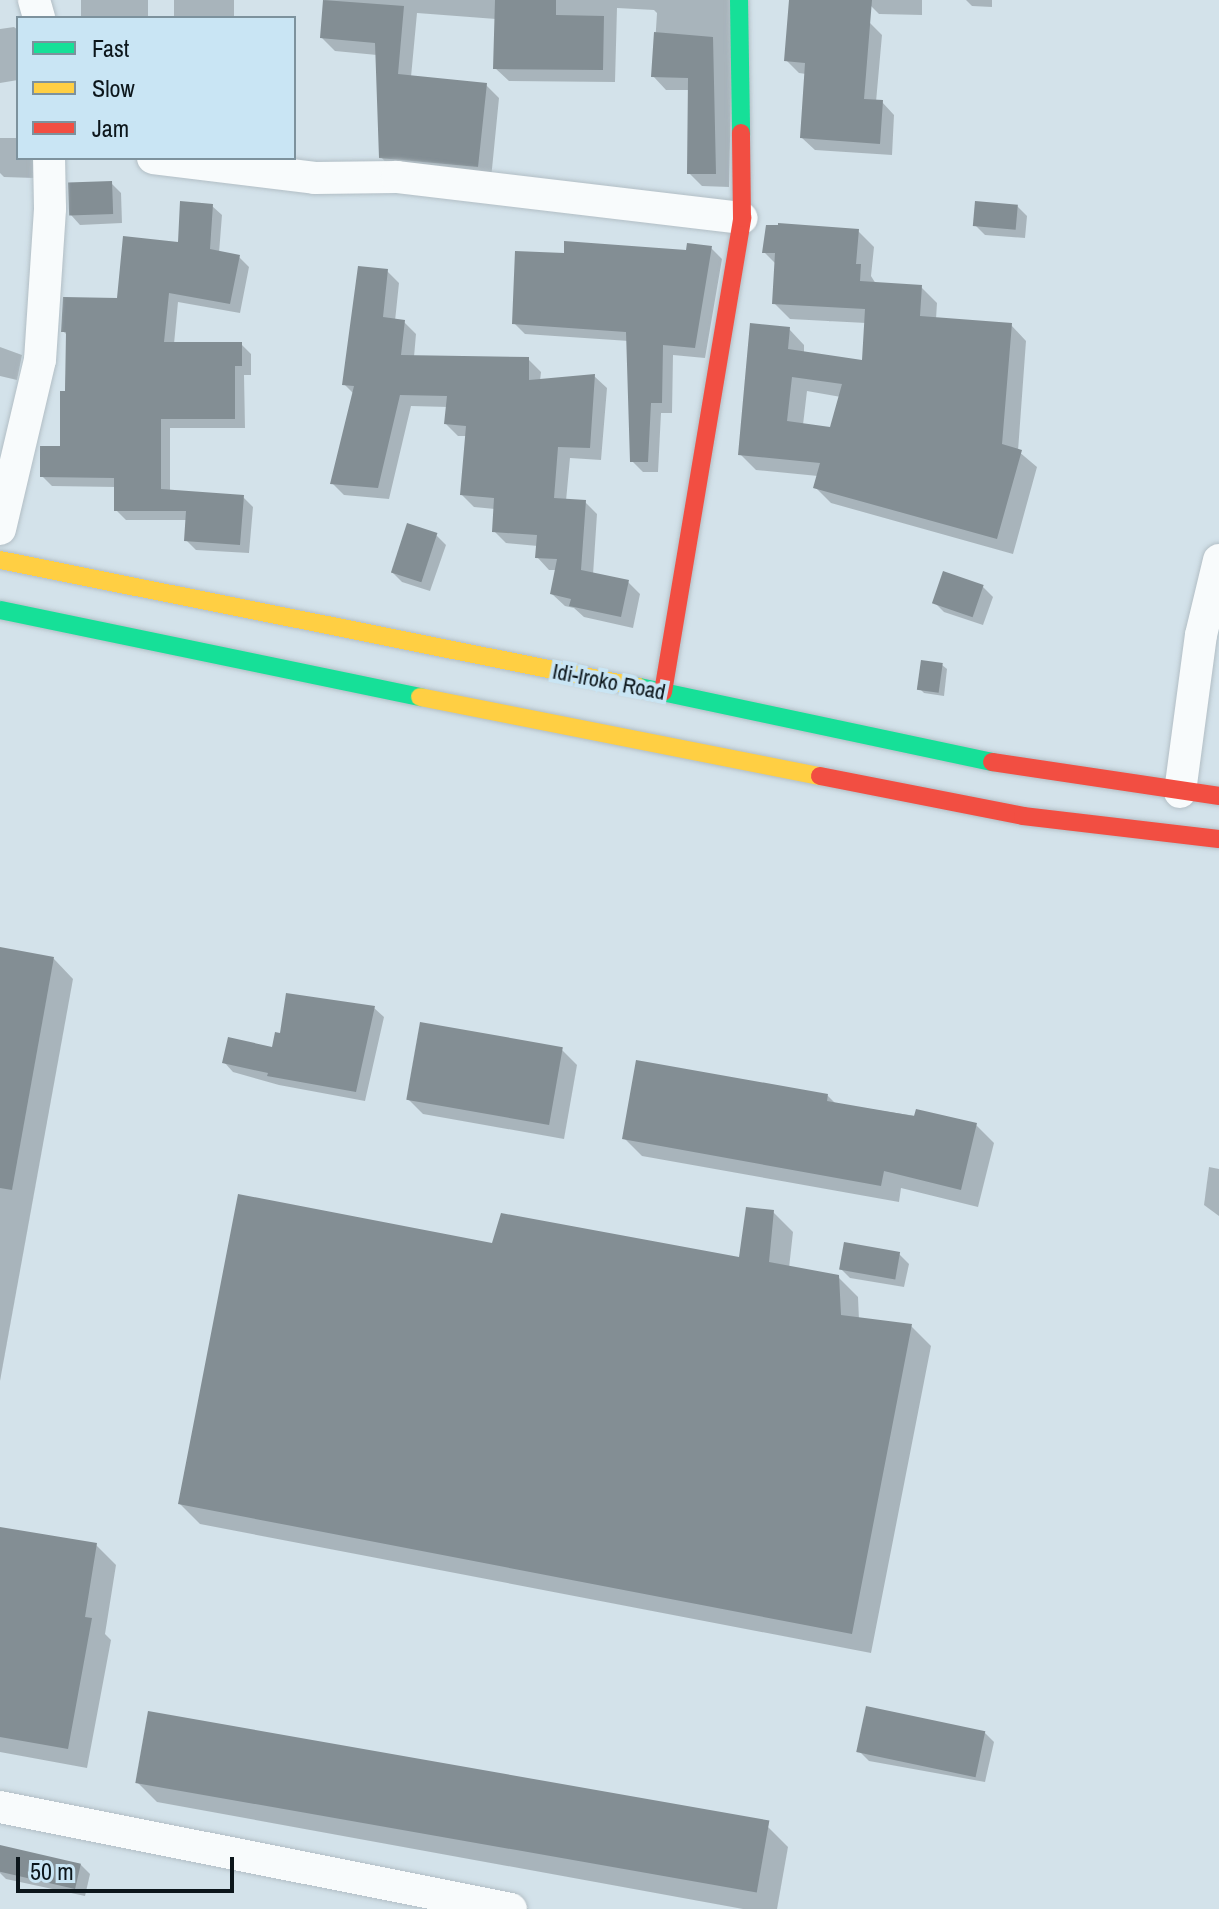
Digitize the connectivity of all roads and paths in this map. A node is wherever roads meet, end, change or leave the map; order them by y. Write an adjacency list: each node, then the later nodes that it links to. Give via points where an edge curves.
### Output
1 (739, 0): 4 (main road)
2 (49, 160): 5 (street, via 40,360)
3 (169, 160): 4 (street, via 315,178 397,177)
4 (742, 218): 9 (main road)
5 (0, 529)
6 (0, 560): 9 (main road, Idi-Iroko Road)
7 (1219, 560): 10 (street, via 1201,635)
8 (0, 610): 12 (main road, via 1023,816)
9 (663, 692): 10 (main road, Idi-Iroko Road, via 1028,770)
10 (1180, 792): 11 (main road, Idi-Iroko Road)
11 (1219, 796)
12 (1219, 839)
13 (0, 1807): 14 (street)
14 (511, 1909)

